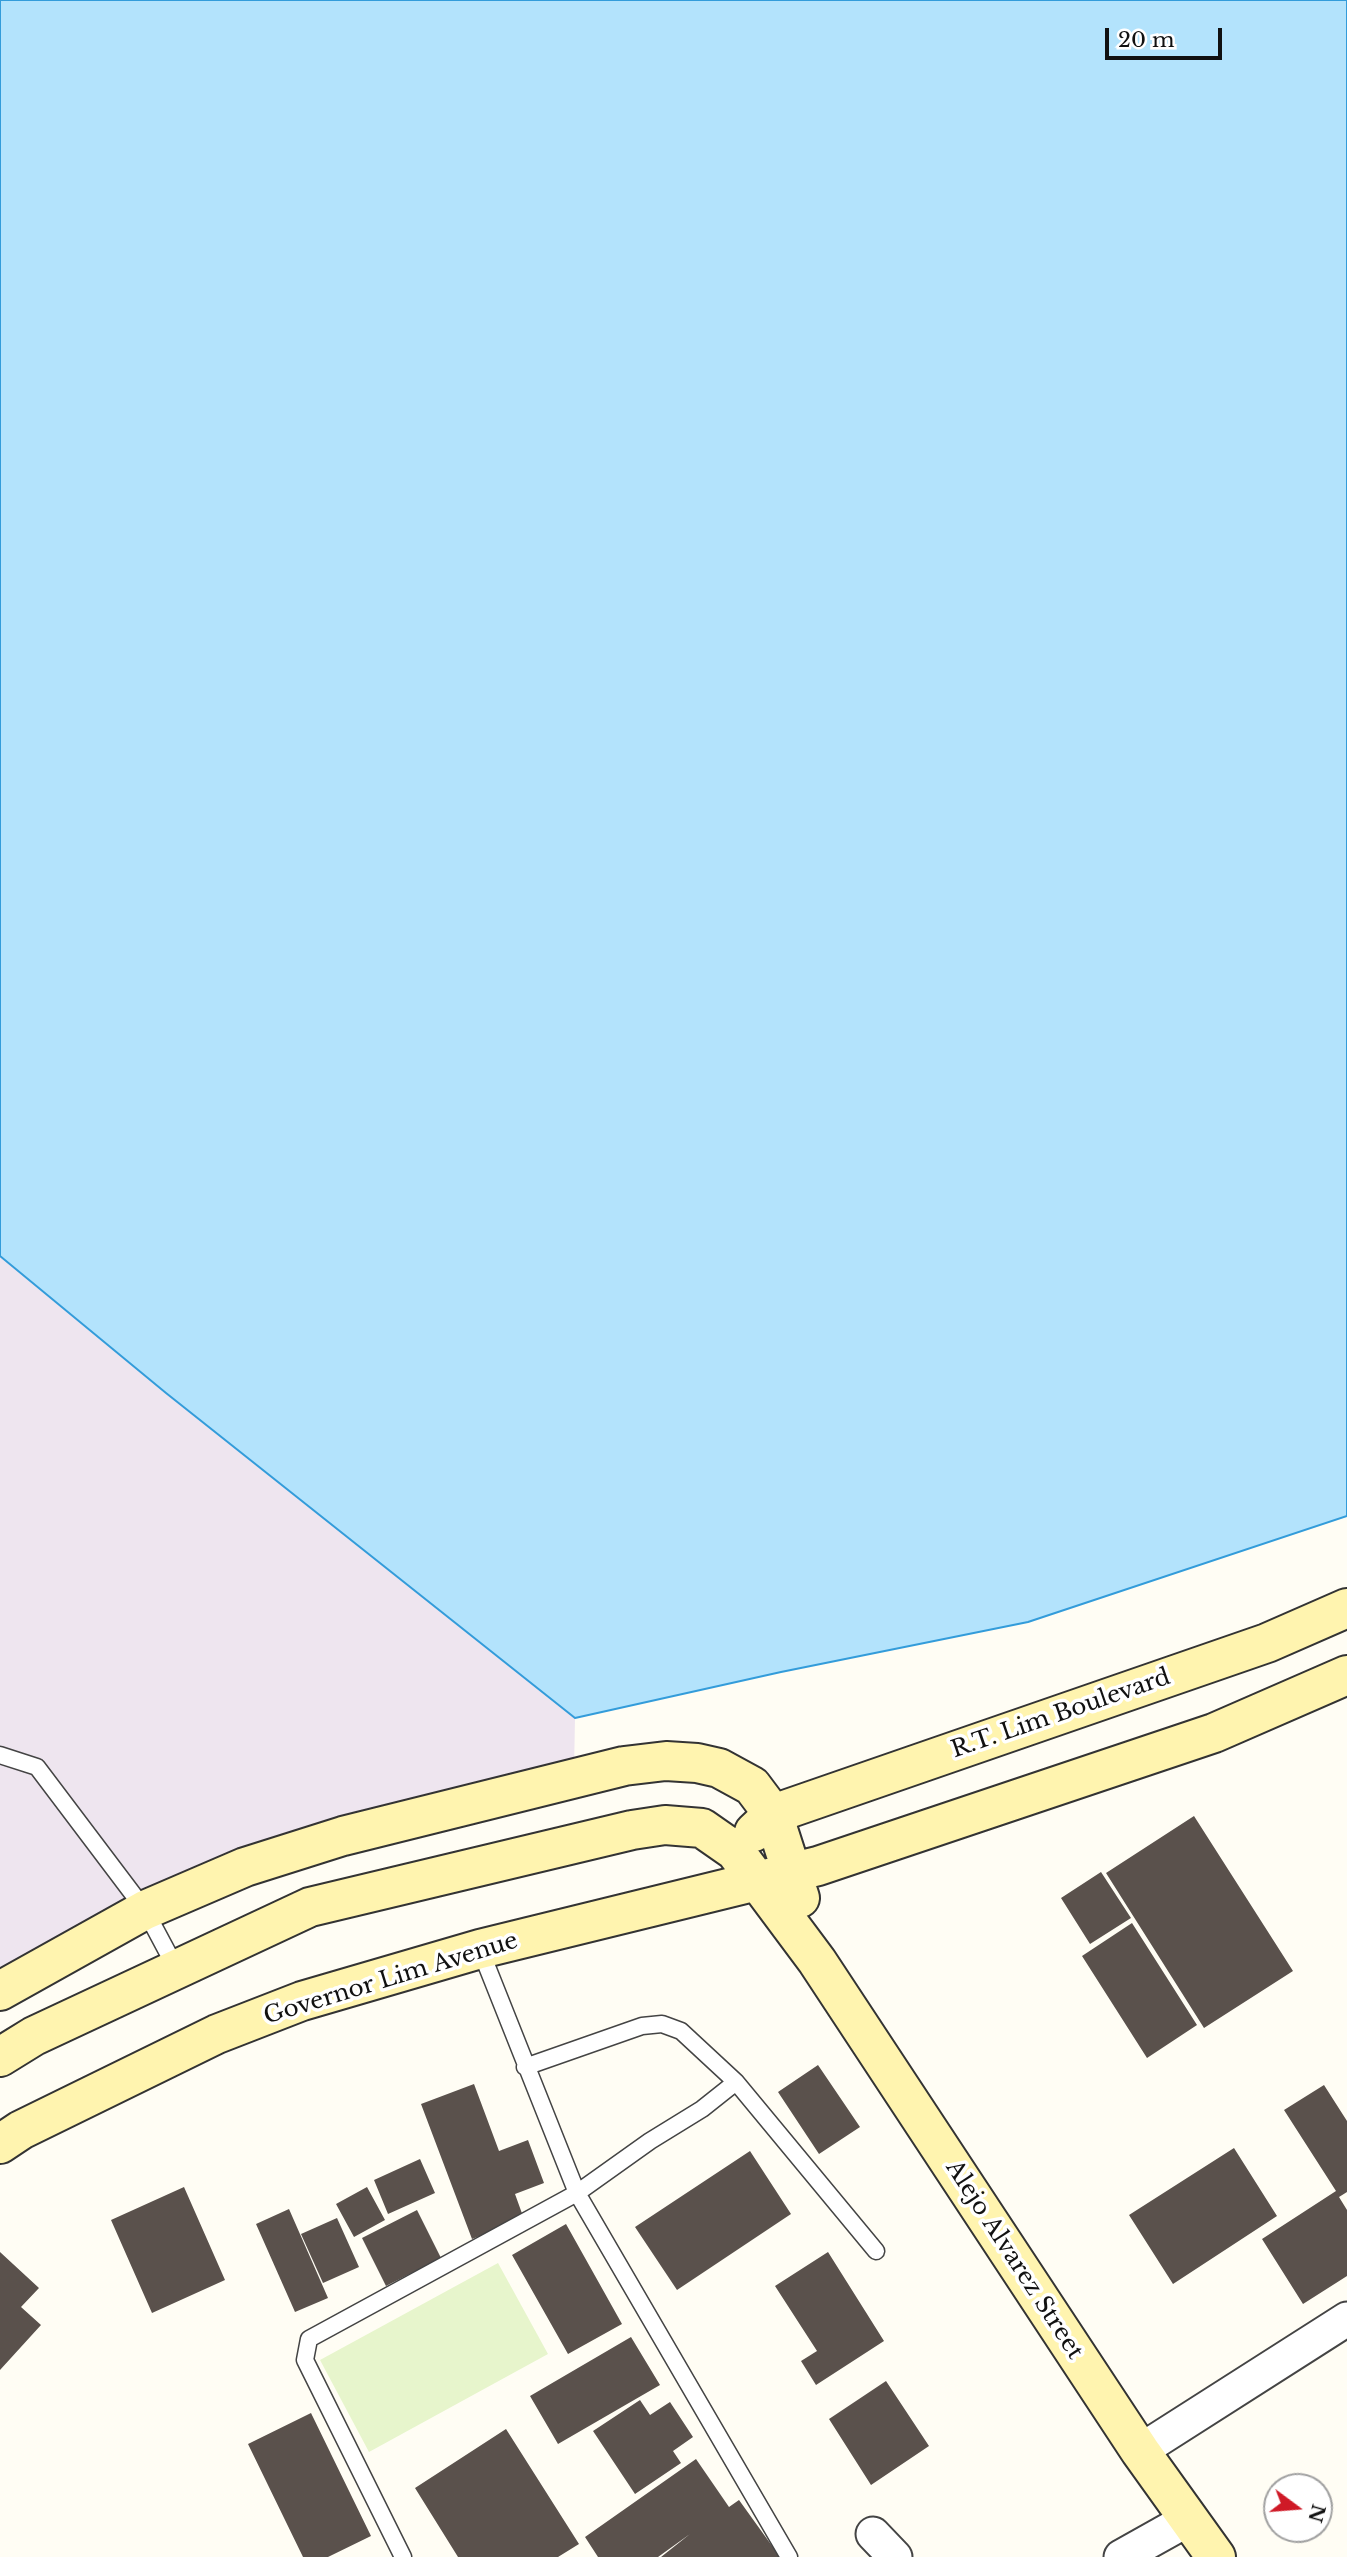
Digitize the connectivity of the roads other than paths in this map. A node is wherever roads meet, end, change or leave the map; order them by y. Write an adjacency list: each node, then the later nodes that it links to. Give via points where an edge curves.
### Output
1 (1347, 1608): 4 (main road, R.T. Lim Boulevard, via 1267,1643)
2 (1347, 1675): 6 (main road, via 1214,1732)
3 (0, 1755): 8 (lane, via 37,1768)
4 (773, 1814): 5 (main road, Governor Lim Avenue); 6 (main road); 8 (main road, via 752,1786 719,1768 666,1761 624,1766 343,1836 245,1867)
5 (735, 1851): 6 (main road); 7 (main road, Governor Lim Avenue); 10 (main road, via 702,1828 664,1825 632,1830 310,1907)
6 (777, 1878): 7 (main road, Governor Lim Avenue); 19 (main road, Alejo Alvarez Street, via 817,1961)
7 (681, 1901): 9 (main road, Governor Lim Avenue)
8 (145, 1910): 10 (lane); 11 (main road)
9 (480, 1949): 13 (lane); 15 (main road, Governor Lim Avenue, via 302,2001 217,2034)
10 (177, 1970): 12 (main road, via 34,2036)
11 (0, 1991)
12 (0, 2057)
13 (525, 2067): 14 (lane, via 642,2026 662,2024 681,2031); 16 (lane)
14 (736, 2082): 16 (lane); 17 (lane)
15 (0, 2144)
16 (577, 2193): 21 (lane, via 309,2339 305,2360); 22 (lane)
17 (876, 2251)
18 (1347, 2319): 19 (street)
19 (1140, 2451): 20 (main road, Alejo Alvarez Street)
20 (1187, 2520): 23 (street); 24 (main road, Alejo Alvarez Street)
21 (403, 2557)
22 (789, 2557)
23 (1121, 2557)
24 (1216, 2557)

